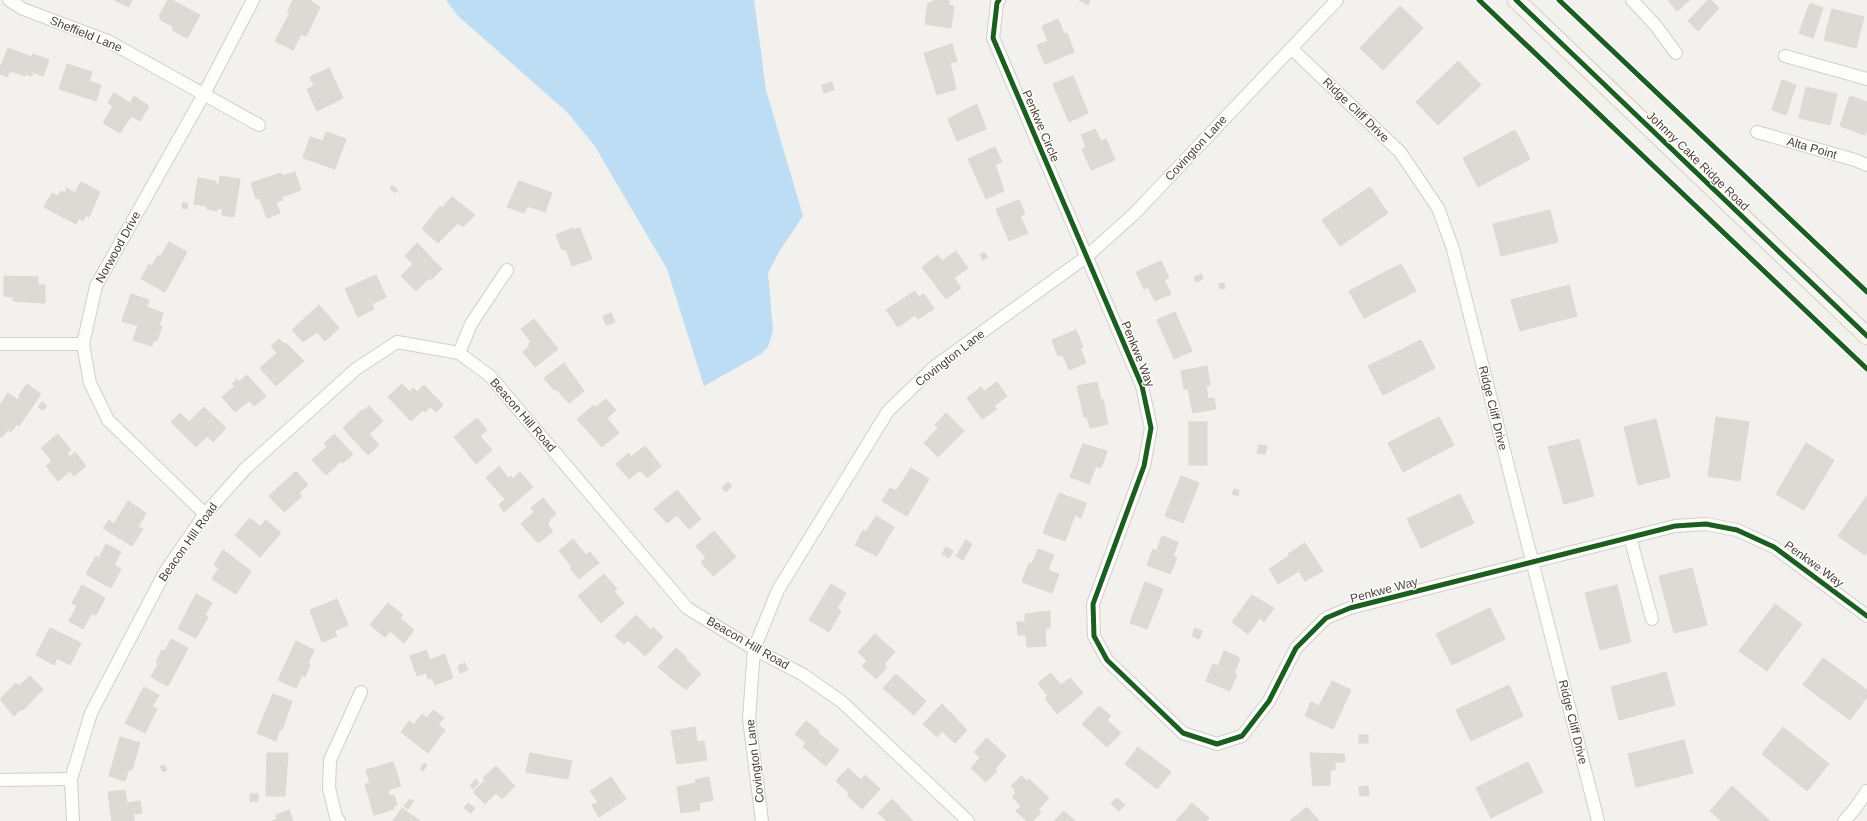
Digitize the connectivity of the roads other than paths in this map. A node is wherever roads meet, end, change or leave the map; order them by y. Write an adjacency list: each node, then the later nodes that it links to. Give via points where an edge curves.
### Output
1 (9, 0): 11 (street, Sheffield Lane, via 23,9 108,41)
2 (253, 0): 11 (street, Norwood Drive)
3 (999, 0): 15 (street, Penkwe Circle, via 993,38)
4 (1336, 0): 7 (street, Covington Lane)
5 (1516, 0): 17 (street, Johnny Cake Ridge Road)
6 (1632, 0): 8 (street)
7 (1291, 48): 15 (street, Covington Lane, via 1134,214); 23 (street, Ridge Cliff Drive, via 1400,152 1438,208 1453,249)
8 (1676, 53)
9 (1785, 56): 10 (street)
10 (1867, 79)
11 (204, 94): 12 (street); 19 (street, Norwood Drive, via 96,286)
12 (259, 125)
13 (1757, 132): 14 (street, Alta Point)
14 (1867, 165)
15 (1086, 257): 23 (street, Penkwe Way, via 1142,386 1151,428 1144,466 1093,604 1094,636 1107,660 1183,733 1217,744 1242,736 1269,701 1296,648 1326,618 1350,608); 26 (street, Covington Lane, via 934,367 888,411 778,590)
16 (507, 270): 20 (street, via 471,324)
17 (1867, 336)
18 (0, 344): 19 (street)
19 (83, 344): 21 (street, Norwood Drive, via 90,383 108,420)
20 (460, 353): 21 (street, Beacon Hill Road, via 397,342 356,369 245,469); 26 (street, Beacon Hill Road, via 490,376 687,608)
21 (205, 514): 28 (street, Beacon Hill Road, via 165,572 91,713)
22 (1630, 537): 23 (street, Penkwe Way); 24 (street, Penkwe Way, via 1675,526 1706,524 1737,530 1774,547); 25 (street)
23 (1532, 562): 35 (street, Ridge Cliff Drive)
24 (1867, 616)
25 (1652, 619)
26 (754, 649): 33 (street, Covington Lane, via 748,719); 34 (street, Beacon Hill Road, via 802,674 842,702)
27 (361, 692): 32 (street, via 330,760 329,788)
28 (71, 779): 29 (street); 31 (street, Beacon Hill Road)
29 (0, 780)
30 (1867, 791): 36 (street)
31 (73, 821)
32 (339, 821)
33 (762, 821)
34 (968, 821)
35 (1598, 821)
36 (1844, 821)

